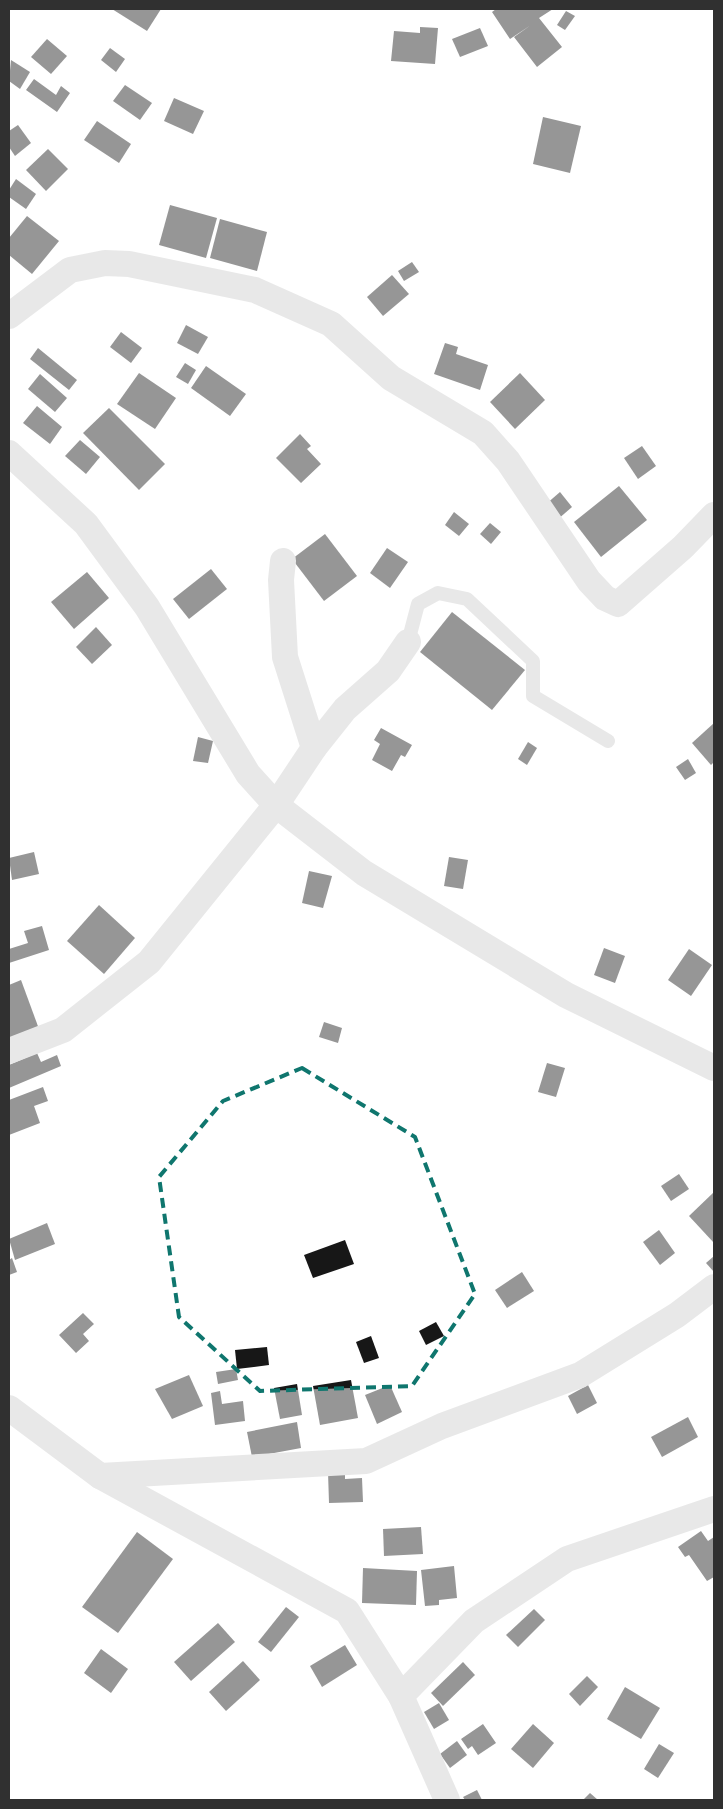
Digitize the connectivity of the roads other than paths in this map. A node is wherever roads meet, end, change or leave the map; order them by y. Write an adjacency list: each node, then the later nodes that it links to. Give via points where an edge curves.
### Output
1 (9, 316): 3 (street, via 70,270 105,263 129,264 255,290 331,324 391,378 484,433 508,461 589,581 605,598 618,604)
2 (9, 453): 8 (street, via 86,524 147,607 248,774)
3 (714, 515)
4 (283, 561): 7 (street, via 285,657)
5 (408, 642): 6 (lane, via 418,604 438,593 468,599 533,661 533,696); 7 (street, via 388,671 345,708)
6 (608, 742)
7 (314, 748): 8 (street)
8 (276, 805): 9 (street, via 149,962 63,1030); 10 (street, via 364,873 557,990)
9 (9, 1051)
10 (714, 1068)
11 (714, 1286): 13 (street, via 677,1315 580,1374 442,1426 366,1461)
12 (9, 1408): 13 (street)
13 (100, 1476): 15 (street, via 347,1611)
14 (714, 1509): 15 (street, via 567,1559 474,1621)
15 (401, 1696): 16 (street)
16 (447, 1800)

